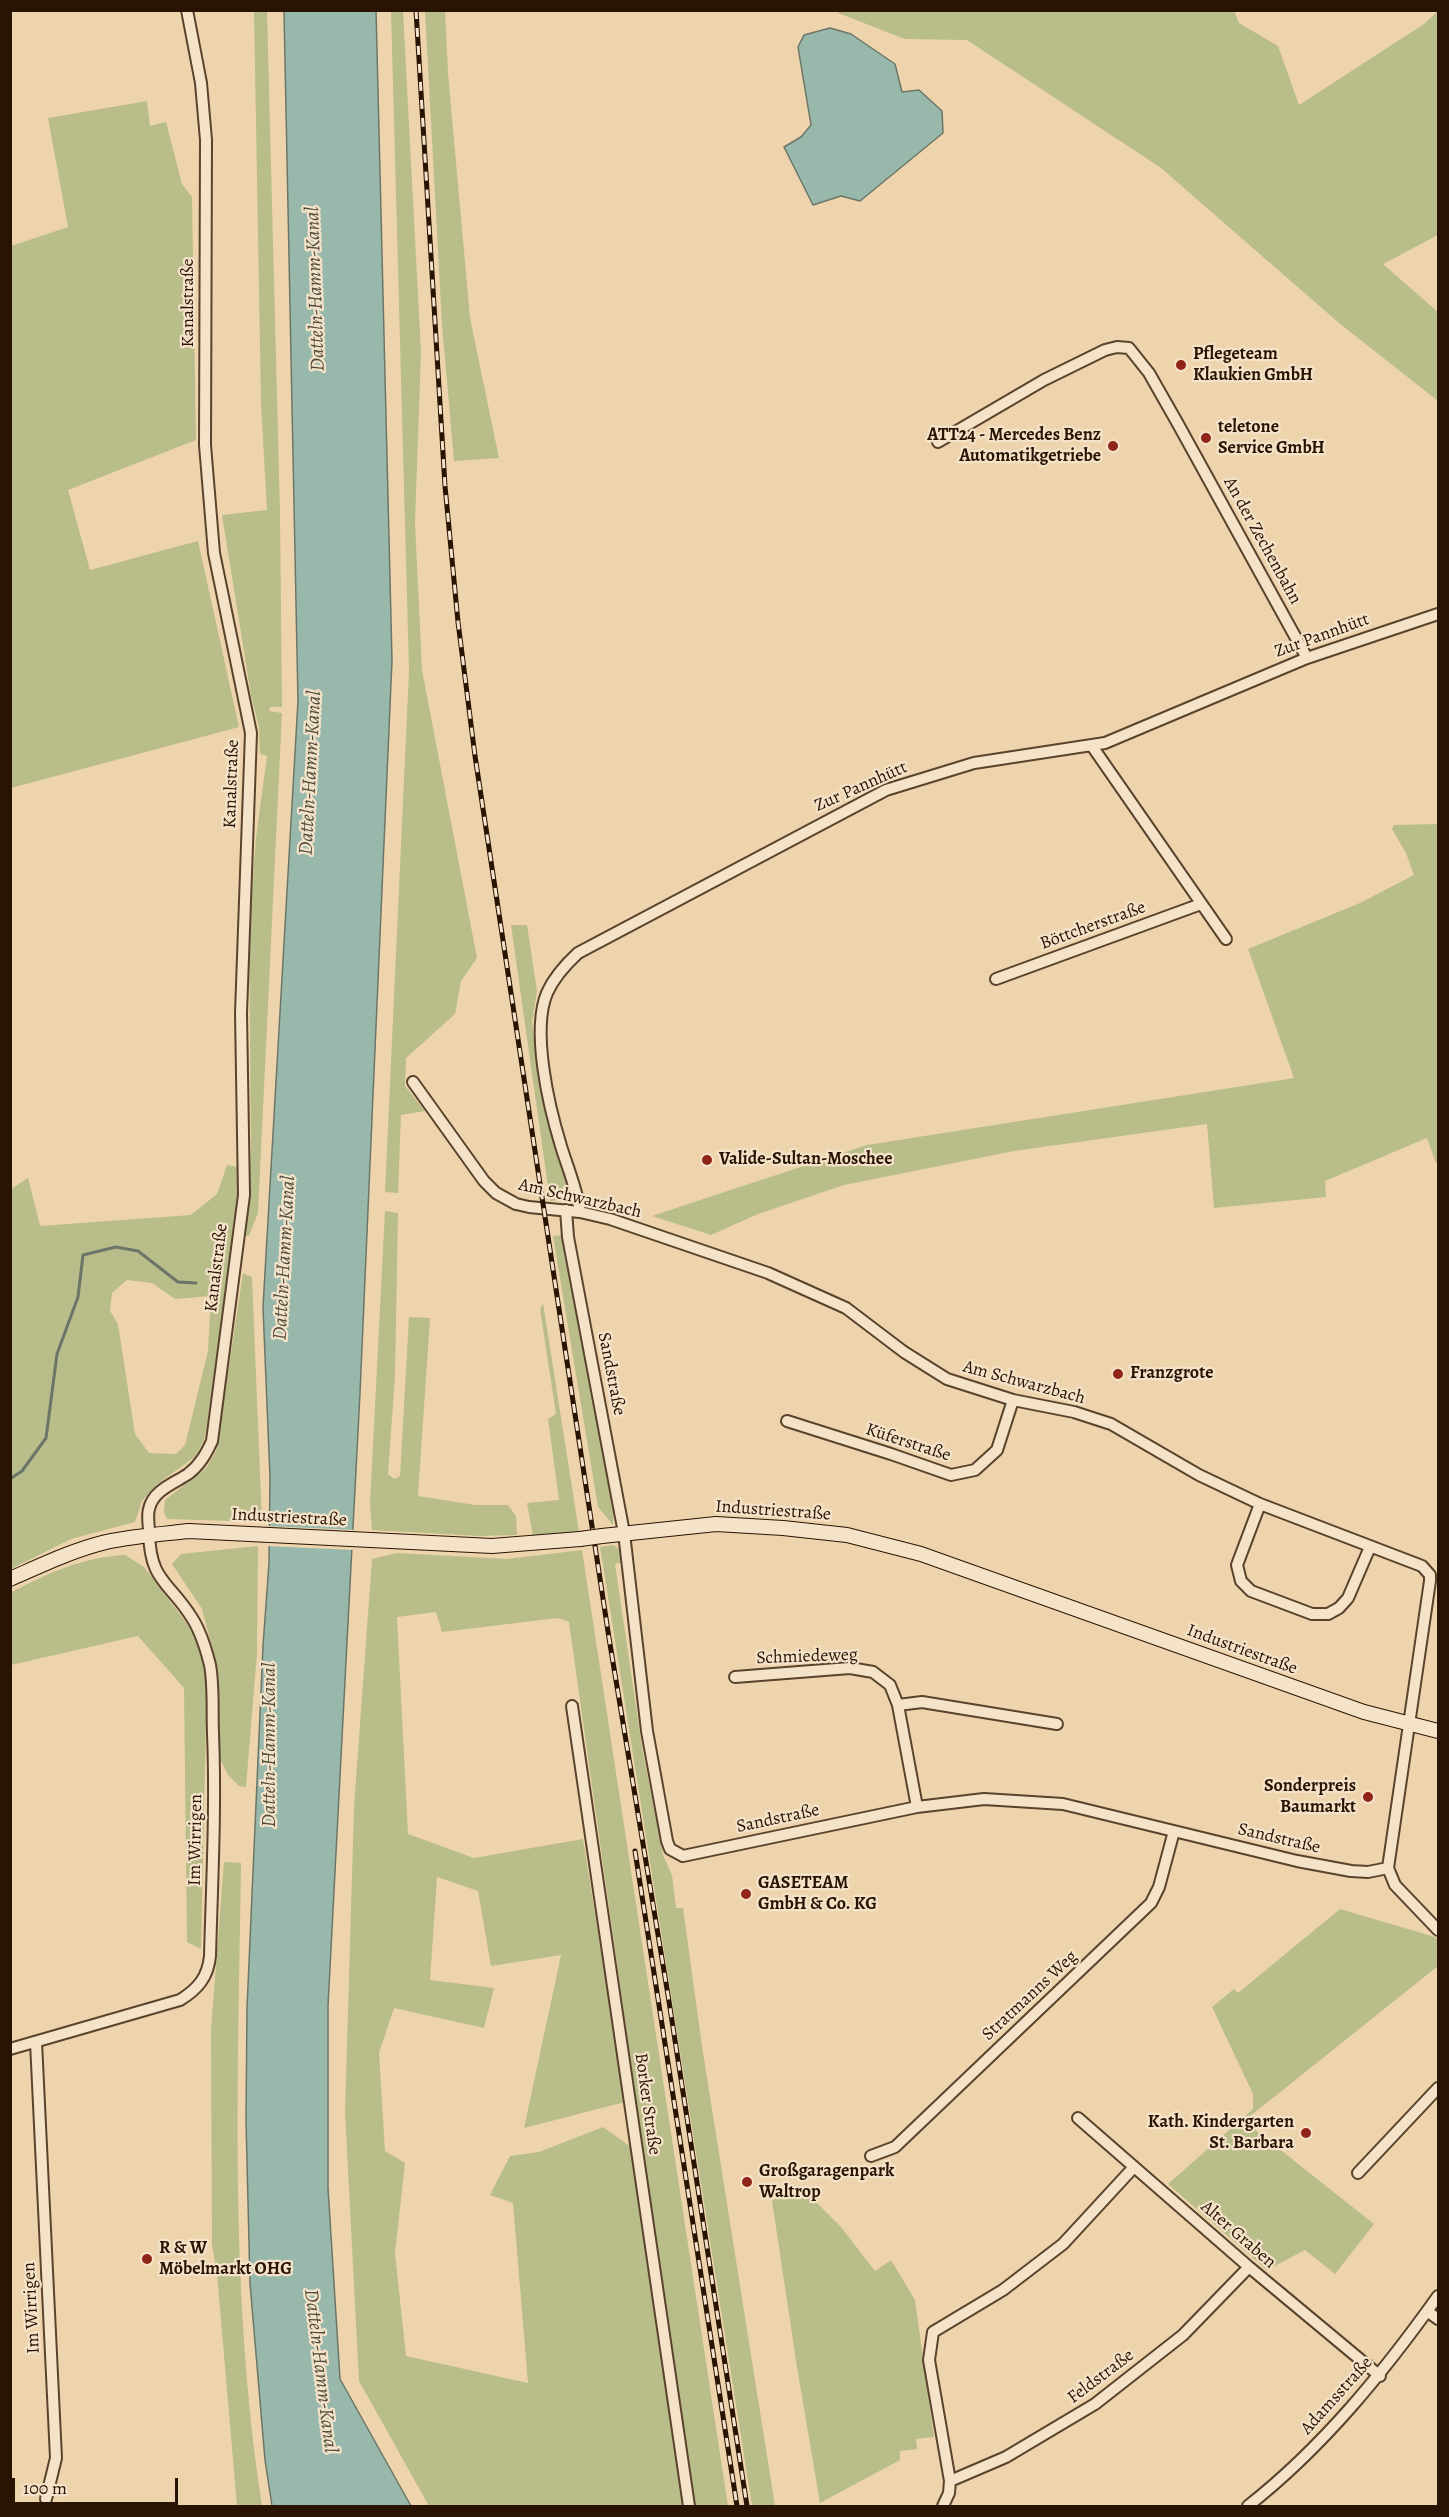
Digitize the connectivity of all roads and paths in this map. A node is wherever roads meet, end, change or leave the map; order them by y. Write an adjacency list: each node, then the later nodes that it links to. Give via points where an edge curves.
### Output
1 (187, 10): 16 (street, Kanalstraße, via 201,83 206,140 205,445 214,553 251,733 241,1012 244,1195 212,1441 198,1466 154,1499 149,1508)
2 (938, 442): 4 (street, An der Zechenbahn, via 1054,375 1105,350 1129,348 1149,373)
3 (1438, 614): 4 (street, Zur Pannhütt)
4 (1306, 658): 5 (street, Zur Pannhütt)
5 (1092, 746): 6 (street); 11 (street, Zur Pannhütt, via 974,763 886,790 589,946 572,959 554,978 546,994 541,1037 549,1099)
6 (1201, 904): 7 (street); 8 (street, Böttcherstraße)
7 (1226, 939)
8 (996, 979)
9 (413, 1082): 10 (street, Am Schwarzbach, via 496,1193 529,1207)
10 (566, 1210): 11 (street, Am Schwarzbach); 15 (street, Sandstraße)
11 (580, 1212): 12 (street, Am Schwarzbach, via 768,1273 846,1308 947,1379)
12 (1013, 1400): 13 (street, Küferstraße, via 997,1450 975,1470 951,1475); 14 (street, Am Schwarzbach, via 1111,1424 1199,1475)
13 (787, 1421)
14 (1260, 1504): 17 (street, Am Schwarzbach); 17 (street, via 1237,1565 1240,1581 1251,1591 1312,1614 1328,1614 1348,1598)
15 (624, 1533): 16 (main road, Industriestraße, bridge, via 492,1546 189,1531); 23 (main road, Industriestraße, via 716,1524 847,1535 921,1554); 25 (street, Sandstraße, via 647,1731 670,1849 683,1856)
16 (149, 1535): 18 (main road, Industriestraße, via 76,1551); 29 (street, Im Wirrigen, via 156,1571 192,1618 210,1665 214,1769 208,1969 198,1988 180,2000)
17 (1370, 1547): 23 (street, Am Schwarzbach, via 1406,1558 1430,1575)
18 (10, 1579)
19 (735, 1677): 20 (street, Schmiedeweg, via 862,1670 873,1672 890,1685)
20 (898, 1705): 22 (street, via 922,1702); 25 (street, Schmiedeweg)
21 (572, 1706): 43 (street, Borker Straße)
22 (1057, 1724)
23 (1409, 1725): 24 (main road, Industriestraße); 27 (street)
24 (1438, 1731)
25 (917, 1807): 26 (street, Sandstraße, via 984,1799 1063,1804)
26 (1174, 1831): 27 (street, Sandstraße, via 1351,1871); 33 (street, Stratmanns Weg, via 1151,1903 895,2147)
27 (1388, 1868): 28 (street, via 1395,1885)
28 (1438, 1930)
29 (36, 2042): 30 (street, Im Wirrigen); 42 (street, Im Wirrigen, via 56,2458)
30 (10, 2049)
31 (1438, 2088): 35 (street)
32 (1078, 2118): 34 (street, Alter Graben)
33 (871, 2156)
34 (1134, 2167): 36 (street, Alter Graben); 41 (street, via 1063,2244 1003,2290 933,2332 929,2360)
35 (1358, 2173)
36 (1249, 2267): 40 (street, Alter Graben); 41 (street, Feldstraße, via 1183,2335 1095,2404 1006,2457)
37 (1438, 2295): 38 (street, Adamsstraße)
38 (1427, 2311): 39 (street); 40 (street, Adamsstraße)
39 (1438, 2319)
40 (1380, 2376): 45 (street, Adamsstraße, via 1327,2434)
41 (950, 2481): 44 (street)
42 (46, 2499)
43 (688, 2506)
44 (943, 2506)
45 (1248, 2506)

